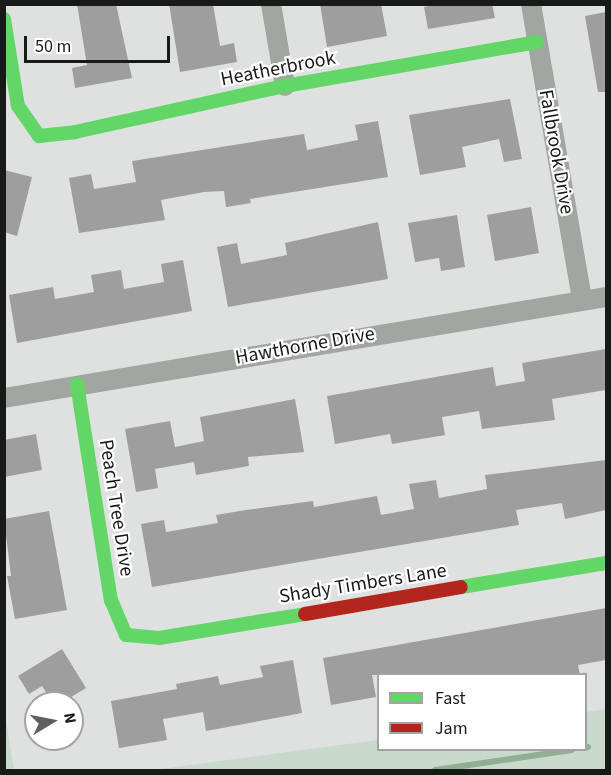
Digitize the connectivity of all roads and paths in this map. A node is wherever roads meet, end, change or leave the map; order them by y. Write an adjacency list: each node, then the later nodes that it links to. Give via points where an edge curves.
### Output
1 (271, 4): 5 (street)
2 (531, 4): 4 (street, Fallbrook Drive)
3 (4, 19): 5 (street, Heatherbrook, via 18,106 39,136 55,136)
4 (537, 42): 5 (street, Heatherbrook); 7 (street, Fallbrook Drive)
5 (285, 86)
6 (606, 297): 7 (street, Hawthorne Drive)
7 (582, 300): 8 (street, Hawthorne Drive)
8 (77, 384): 9 (street, Hawthorne Drive); 11 (street, Peach Tree Drive, via 111,600)
9 (4, 398)
10 (606, 563): 11 (street, Shady Timbers Lane, via 159,638)
11 (126, 635)

